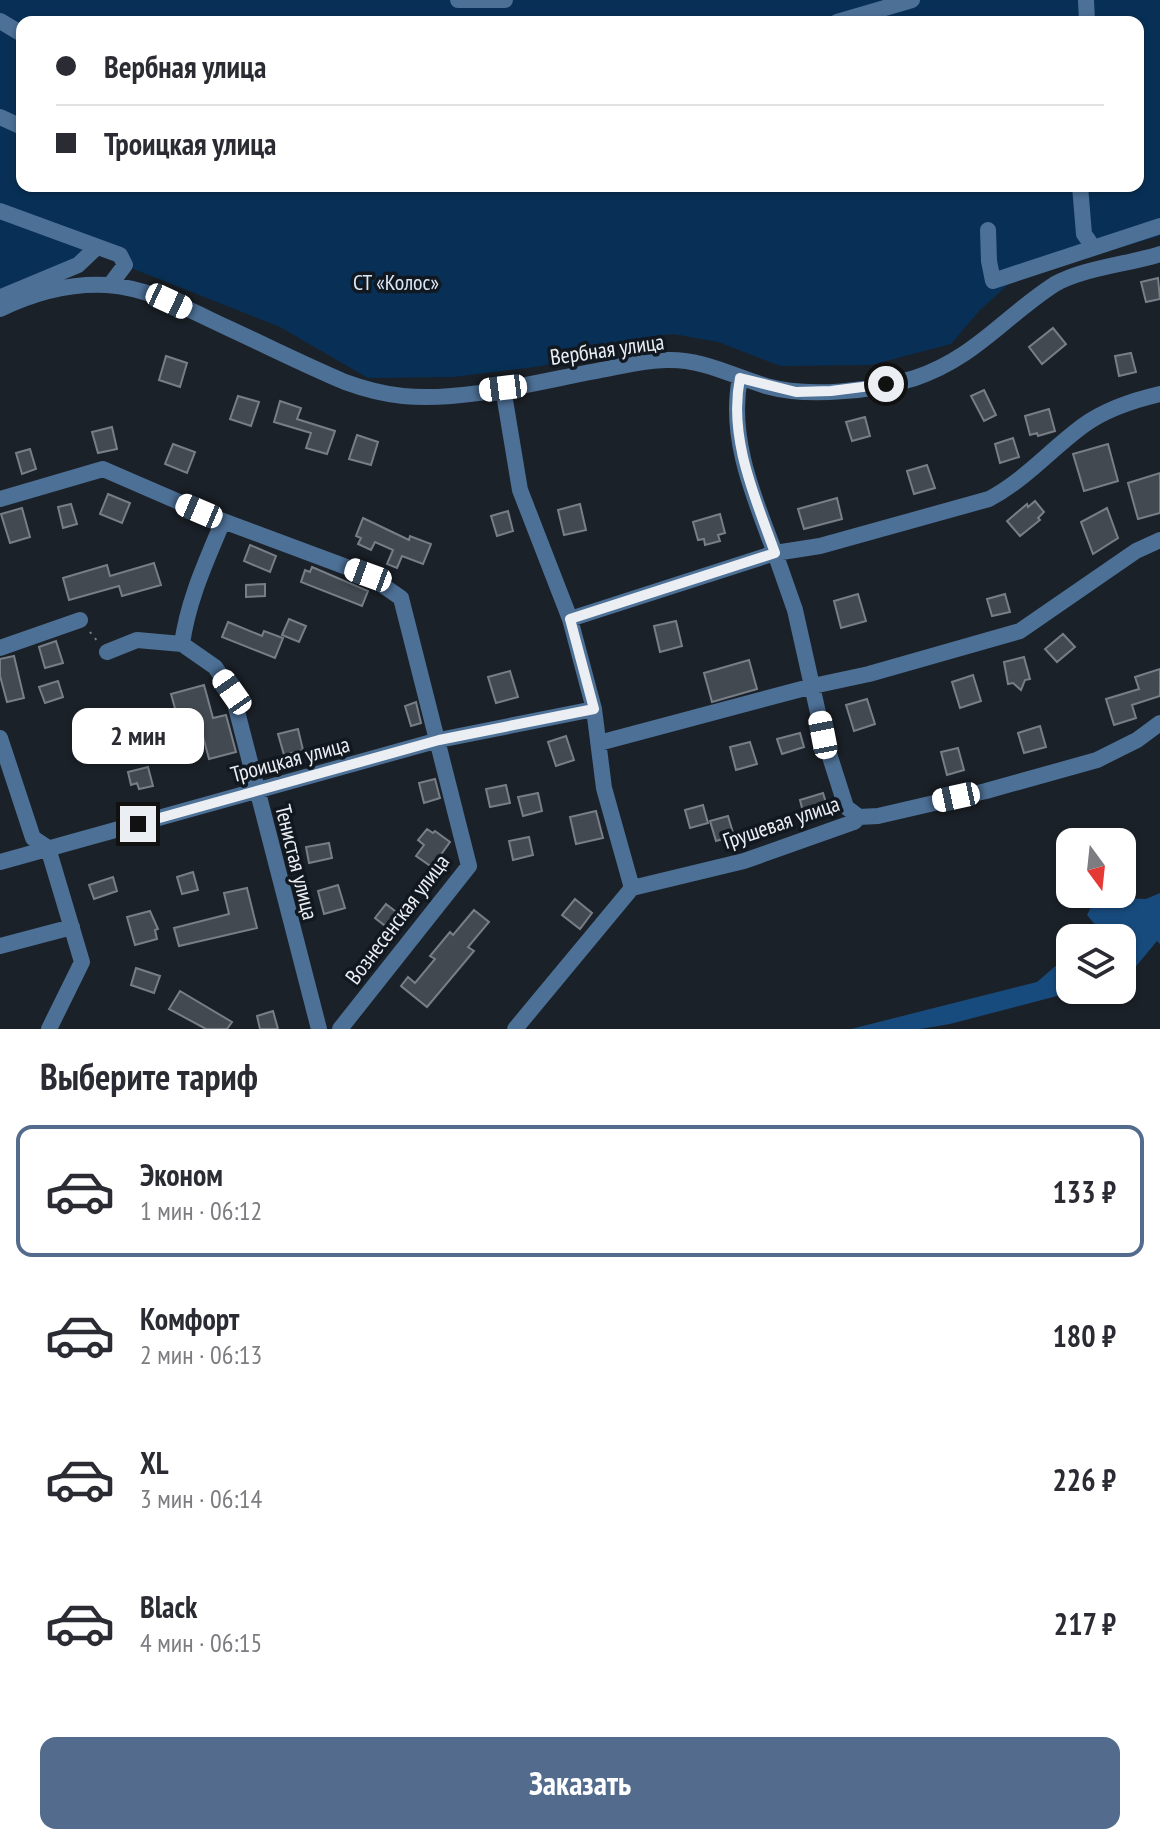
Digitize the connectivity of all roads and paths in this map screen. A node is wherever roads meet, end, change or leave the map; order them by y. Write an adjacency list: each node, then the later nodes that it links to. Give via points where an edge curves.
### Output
1 (458, 0): 2 (street)
2 (505, 0)
3 (912, 0): 4 (street)
4 (857, 16)
5 (1080, 192): 10 (street, via 1082,226)
6 (0, 211): 9 (street)
7 (1160, 226): 10 (street)
8 (988, 230): 10 (street, via 993,281)
9 (97, 247): 12 (street, via 125,261); 13 (street, via 78,265)
10 (1093, 247)
11 (1160, 254): 15 (street, Вербная улица, via 1065,279 953,363 914,378 796,392)
12 (110, 285): 14 (street, Вербная улица, via 53,290); 16 (street, Вербная улица, via 169,301 373,391 435,397)
13 (0, 297)
14 (0, 309)
15 (740, 378): 16 (street, Вербная улица, via 723,369 668,359); 21 (street, via 736,433)
16 (503, 388): 22 (street, via 520,490)
17 (1160, 394): 21 (street, via 1102,413 989,499 820,546)
18 (0, 499): 19 (street, Вознесенская улица, via 103,469)
19 (223, 521): 24 (street, via 193,593); 31 (street, Вознесенская улица, via 368,575 401,598)
20 (1160, 540): 27 (street, via 1020,631)
21 (775, 553): 22 (street); 27 (street)
22 (570, 619): 28 (street)
23 (80, 620): 25 (street); 26 (path)
24 (182, 644): 26 (street, Тенистая улица, via 137,640); 33 (street, Тенистая улица, via 215,667 232,692)
25 (0, 648)
26 (107, 652)
27 (813, 686): 32 (street); 34 (street, via 843,799)
28 (594, 709): 31 (street, Троицкая улица); 32 (street)
29 (1160, 723): 34 (street, Грушевая улица, via 1097,760 986,791)
30 (0, 738): 35 (street, via 33,838)
31 (439, 740): 33 (street, Троицкая улица); 42 (street, Вознесенская улица, via 469,866)
32 (599, 743): 37 (street, via 604,788)
33 (256, 791): 35 (street, Троицкая улица); 41 (street, Тенистая улица)
34 (859, 817): 37 (street, Грушевая улица, via 744,861)
35 (48, 848): 36 (street, Троицкая улица); 38 (street)
36 (0, 862)
37 (632, 888): 43 (street)
38 (72, 927): 39 (street); 40 (street, via 82,962)
39 (0, 946)
40 (49, 1029)
41 (319, 1029)
42 (340, 1029)
43 (515, 1029)

